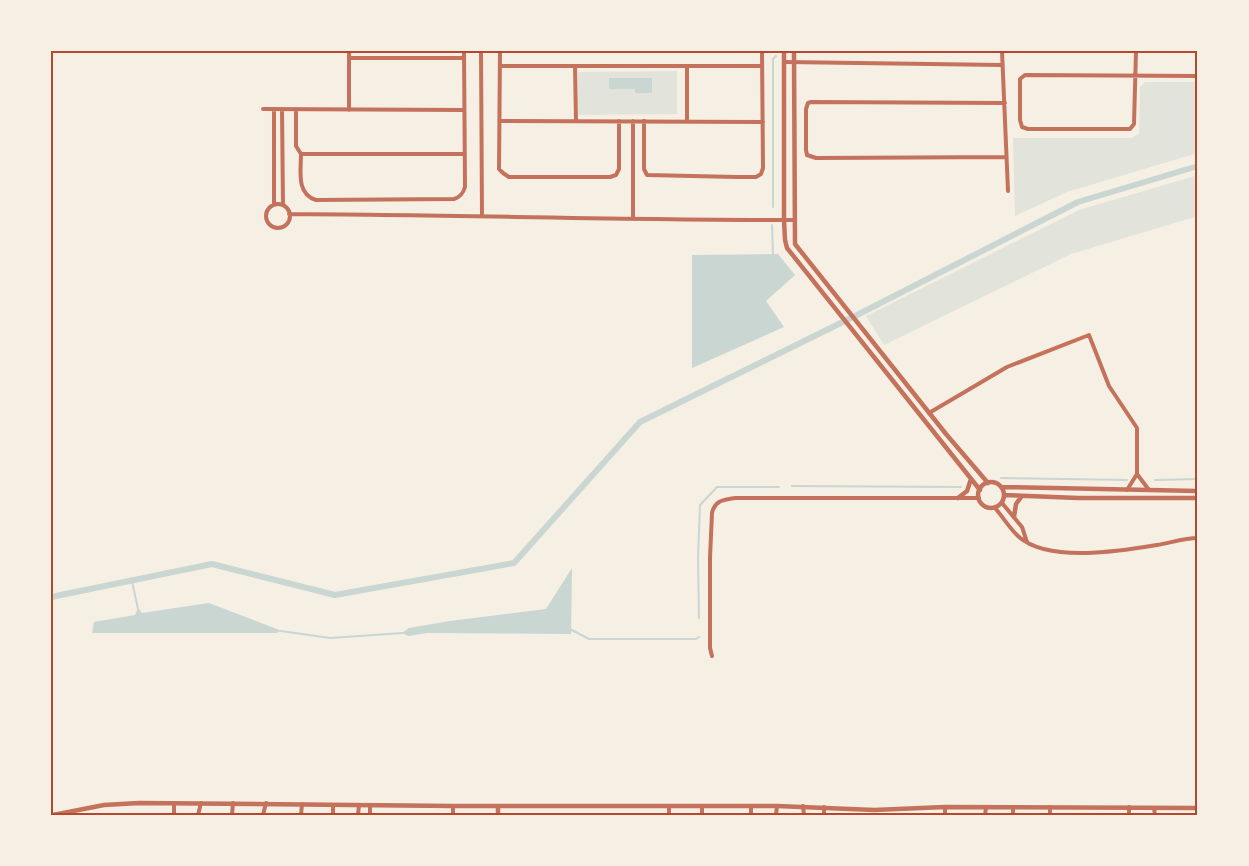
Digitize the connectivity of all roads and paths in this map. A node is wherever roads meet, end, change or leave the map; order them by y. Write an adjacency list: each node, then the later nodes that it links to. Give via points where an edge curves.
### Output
1 (349, 51): 10 (street)
2 (464, 51): 11 (street)
3 (481, 51): 42 (street)
4 (500, 51): 15 (street)
5 (762, 51): 18 (street)
6 (784, 51): 12 (street)
7 (794, 51): 13 (street)
8 (1002, 51): 14 (street)
9 (1136, 51): 19 (street)
10 (349, 58): 11 (street); 26 (street)
11 (464, 58): 27 (street)
12 (784, 62): 13 (street); 44 (street)
13 (794, 63): 14 (street); 45 (street)
14 (1002, 65): 21 (street)
15 (500, 66): 16 (street); 28 (street)
16 (575, 66): 17 (street); 29 (street)
17 (687, 66): 18 (street); 33 (street)
18 (762, 66): 34 (street)
19 (1135, 75): 19 (street, via 1134,124 1130,129 1028,129 1020,124 1020,84 1021,77 1025,75); 20 (street)
20 (1198, 76)
21 (1005, 103): 37 (street); 37 (street, via 811,102 806,109 807,155 816,158)
22 (263, 109): 23 (street)
23 (274, 109): 24 (street); 39 (street)
24 (282, 109): 25 (street); 40 (street)
25 (296, 109): 26 (street); 35 (street, via 296,146)
26 (349, 110): 27 (street)
27 (464, 110): 36 (street)
28 (500, 121): 29 (street); 30 (street, via 499,169 503,174 610,177 619,169)
29 (576, 121): 30 (street)
30 (619, 121): 31 (street)
31 (633, 121): 32 (street); 43 (street)
32 (644, 121): 33 (street); 34 (street, via 644,169 652,177 756,177 763,168)
33 (687, 121): 34 (street)
34 (762, 122)
35 (301, 154): 36 (street); 36 (street, via 304,194 316,200 326,200 454,199 463,193 465,187)
36 (464, 154)
37 (1006, 157): 38 (street)
38 (1008, 191)
39 (274, 205): 40 (street); 41 (street, via 266,212 272,226 282,227)
40 (283, 205): 41 (street)
41 (290, 214): 42 (street)
42 (482, 216): 43 (street)
43 (633, 220): 44 (street)
44 (784, 220): 45 (street); 48 (street, via 787,248)
45 (794, 220): 46 (street, via 795,244)
46 (930, 414): 47 (street, via 1007,367 1089,335 1108,386 1137,428); 49 (street)
47 (1137, 474): 52 (street); 53 (street)
48 (971, 479): 51 (street); 57 (street, via 967,491)
49 (988, 483): 50 (street); 51 (street)
50 (1001, 487): 52 (street); 55 (street)
51 (980, 490): 58 (street)
52 (1127, 490): 53 (street)
53 (1149, 490): 54 (street)
54 (1198, 491)
55 (1004, 495): 56 (street); 60 (street)
56 (1022, 496): 59 (street); 62 (street)
57 (958, 498): 58 (street); 65 (street, via 735,498 719,501 712,513)
58 (979, 498): 61 (street, via 983,505)
59 (1198, 498)
60 (1002, 503): 61 (street); 62 (street)
61 (995, 508): 64 (street, via 1018,537)
62 (1014, 517): 64 (street)
63 (1198, 538): 64 (street, via 1094,554 1043,549)
64 (1027, 542)
65 (712, 656)
66 (174, 803): 67 (street); 90 (street, via 104,805); 92 (street)
67 (201, 803): 68 (street); 93 (street)
68 (233, 803): 69 (street); 94 (street)
69 (266, 803): 70 (street); 95 (street)
70 (302, 804): 71 (street); 96 (street)
71 (333, 805): 72 (street); 97 (street)
72 (359, 806): 73 (street); 98 (street)
73 (370, 806): 74 (street); 99 (street)
74 (453, 806): 75 (street); 100 (street)
75 (498, 806): 76 (street); 101 (street)
76 (669, 806): 79 (street); 102 (street)
77 (777, 806): 78 (street); 80 (street); 105 (street)
78 (803, 806): 81 (street); 106 (street)
79 (702, 807): 80 (street); 103 (street)
80 (751, 807): 104 (street)
81 (824, 807): 89 (street); 107 (street)
82 (945, 807): 85 (street); 89 (street); 108 (street)
83 (1013, 807): 85 (street); 86 (street); 110 (street)
84 (1129, 807): 86 (street); 87 (street); 112 (street)
85 (986, 808): 109 (street)
86 (1050, 808): 111 (street)
87 (1154, 808): 88 (street); 113 (street)
88 (1198, 808)
89 (874, 812)
90 (63, 814): 91 (street)
91 (54, 815)
92 (174, 815)
93 (198, 815)
94 (232, 815)
95 (263, 815)
96 (301, 815)
97 (333, 815)
98 (358, 815)
99 (370, 815)
100 (453, 815)
101 (498, 815)
102 (669, 815)
103 (702, 815)
104 (751, 815)
105 (776, 815)
106 (804, 815)
107 (824, 815)
108 (945, 815)
109 (985, 815)
110 (1013, 815)
111 (1050, 815)
112 (1129, 815)
113 (1155, 815)

